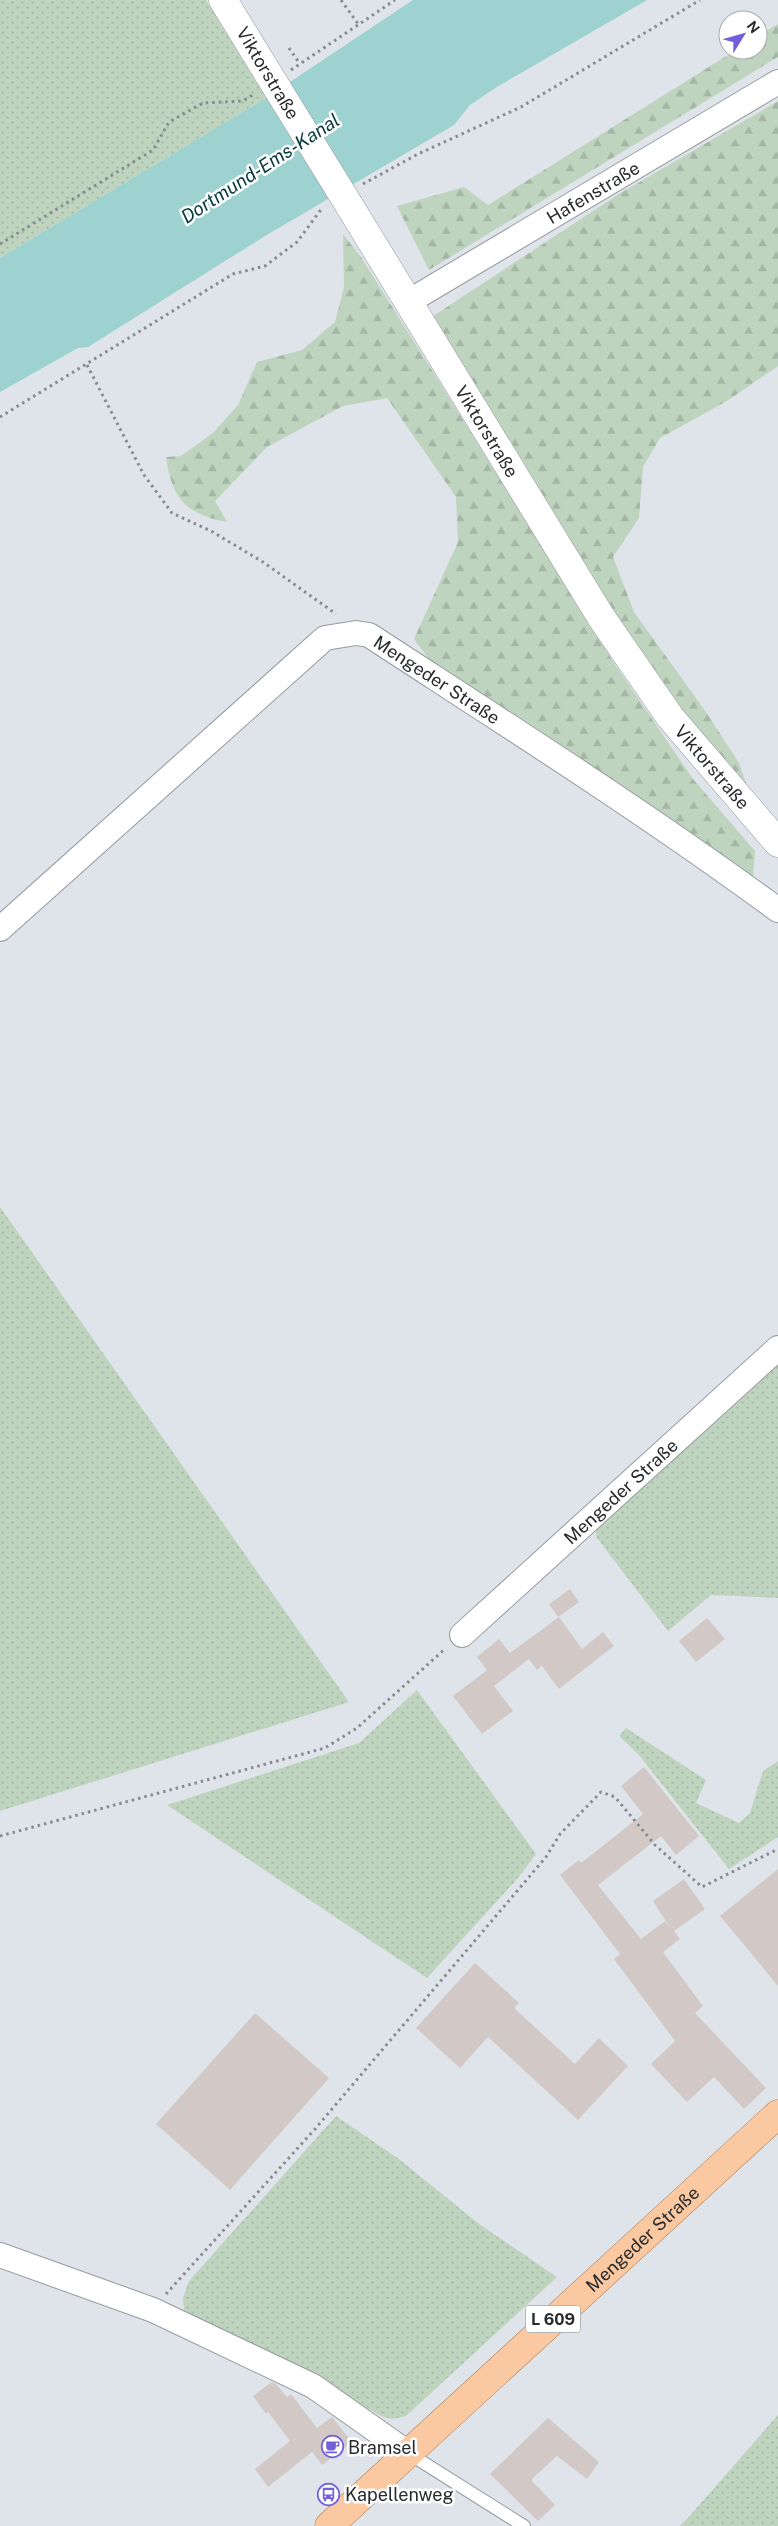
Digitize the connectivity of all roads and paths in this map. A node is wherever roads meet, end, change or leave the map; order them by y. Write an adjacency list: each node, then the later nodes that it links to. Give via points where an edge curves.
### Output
1 (223, 0): 7 (main road, Viktorstraße)
2 (340, 0): 4 (path)
3 (395, 0): 4 (path)
4 (359, 26): 6 (path)
5 (289, 48): 6 (path)
6 (300, 64): 7 (path)
7 (271, 79): 9 (path, via 243,101 203,103 169,122 153,150); 10 (main road, Viktorstraße, bridge)
8 (778, 82): 10 (street, Hafenstraße)
9 (0, 244)
10 (408, 302): 13 (main road, Viktorstraße, via 602,617 670,717)
11 (86, 365): 12 (path, via 144,475 172,513 263,562 335,612)
12 (356, 633): 14 (street, Mengeder Straße, via 369,635 548,752); 15 (street, Mengeder Straße, via 325,638)
13 (778, 843)
14 (778, 910)
15 (0, 929)
16 (778, 1348): 17 (street, Mengeder Straße)
17 (462, 1635): 18 (path, via 356,1728 325,1748)
18 (0, 1836)
19 (778, 1849): 22 (path, via 702,1886 655,1845 615,1797 602,1792 560,1834 546,1857 315,2130)
20 (778, 2114): 23 (main road, Mengeder Straße / L 609)
21 (0, 2255): 22 (street)
22 (152, 2310): 23 (street, via 313,2386)
23 (408, 2452): 24 (main road, Mengeder Straße / L 609); 25 (lane)
24 (329, 2526)
25 (524, 2526)

